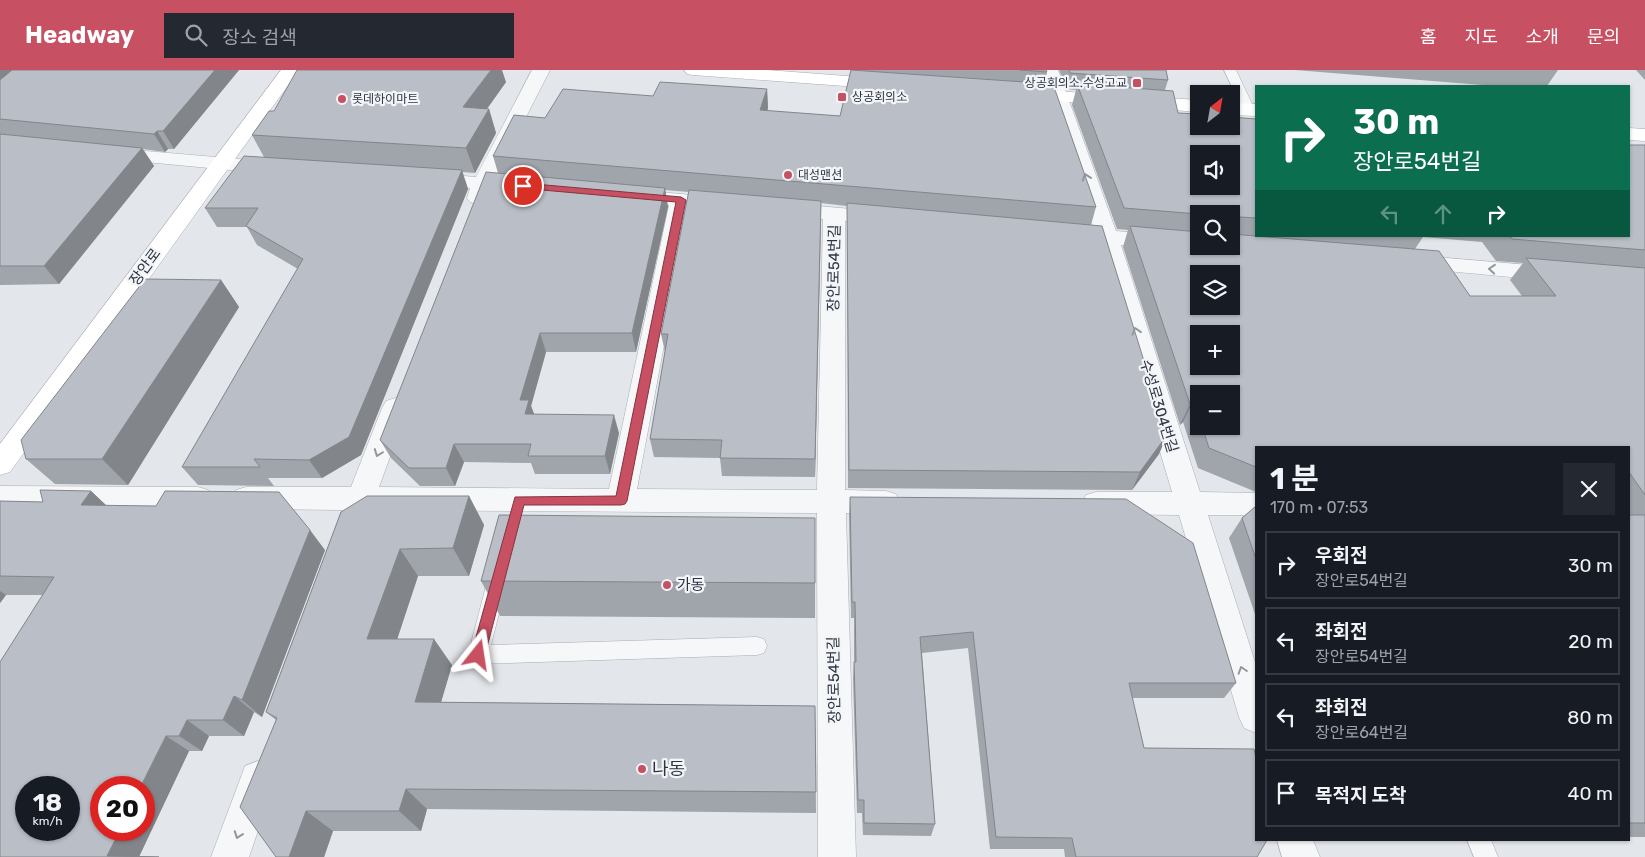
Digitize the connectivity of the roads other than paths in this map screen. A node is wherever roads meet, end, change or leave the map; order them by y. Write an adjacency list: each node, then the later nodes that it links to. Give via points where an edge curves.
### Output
1 (290, 70): 14 (main road, 장안로)
2 (541, 70): 17 (street)
3 (693, 70): 6 (main road)
4 (1049, 70): 8 (street, 수성로304번길)
5 (1230, 70): 10 (lane)
6 (900, 85)
7 (999, 92): 8 (main road)
8 (1058, 96): 9 (main road); 27 (street, 수성로304번길, one-way to 8)
9 (1190, 105)
10 (1245, 110)
11 (1630, 134): 12 (main road)
12 (1645, 135)
13 (96, 153): 14 (street)
14 (220, 165): 15 (street); 32 (main road, 장안로)
15 (288, 170)
16 (405, 177): 17 (street)
17 (483, 182): 18 (street); 25 (street)
18 (543, 188)
19 (612, 194): 20 (street)
20 (681, 200): 21 (street); 35 (street)
21 (739, 205)
22 (767, 208): 23 (street)
23 (834, 213): 24 (street); 36 (street, 장안로54번길)
24 (902, 219)
25 (469, 220)
26 (1049, 232): 27 (street)
27 (1107, 237): 28 (street); 39 (street, 수성로304번길, one-way to 27)
28 (1190, 244)
29 (1396, 261): 30 (street, one-way to 29)
30 (1575, 276)
31 (404, 387): 34 (street, one-way to 34)
32 (0, 464)
33 (0, 497): 34 (street)
34 (360, 499): 35 (street, via 516,510); 41 (street)
35 (621, 501): 36 (street)
36 (832, 502): 37 (street); 49 (street, 장안로54번길)
37 (911, 502)
38 (1070, 503): 39 (street)
39 (1189, 504): 40 (street); 44 (street, 수성로304번길, one-way to 39)
40 (1255, 504)
41 (347, 535)
42 (504, 558): 43 (lane, via 478,655)
43 (757, 646)
44 (1255, 714)
45 (267, 756): 48 (street, one-way to 48)
46 (1295, 841): 50 (street)
47 (1479, 841): 51 (lane)
48 (230, 857)
49 (837, 857)
50 (1300, 857)
51 (1486, 857)

